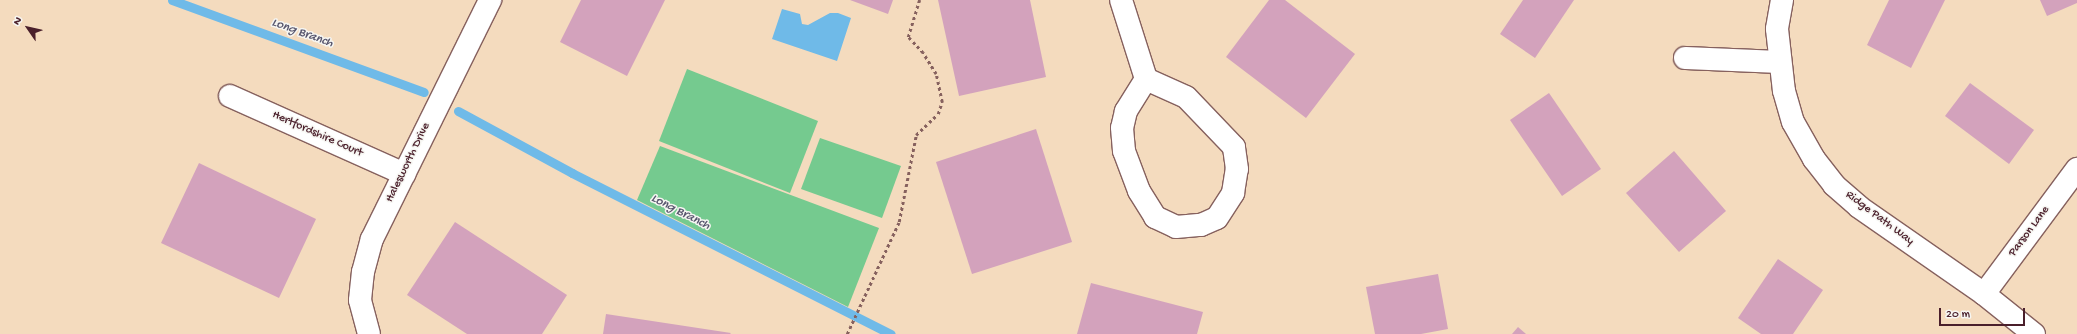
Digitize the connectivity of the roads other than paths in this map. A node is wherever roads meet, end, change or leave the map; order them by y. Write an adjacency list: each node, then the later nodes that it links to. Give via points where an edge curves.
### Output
1 (490, 0): 9 (street, Halesworth Drive)
2 (1121, 0): 6 (street)
3 (1782, 0): 5 (street, Ridge Path Way, via 1777,29)
4 (1685, 58): 5 (street)
5 (1780, 62): 10 (street, Ridge Path Way, via 1784,91 1794,122 1814,160 1834,185 1859,207)
6 (1146, 79): 6 (street, via 1126,111 1122,128 1124,151 1139,191 1155,217 1176,227 1201,224 1218,218 1233,193 1237,169 1234,147 1186,97)
7 (230, 96): 9 (street, Hertfordshire Court)
8 (2077, 169): 10 (street, Parson Lane)
9 (404, 174): 11 (street, Halesworth Drive, via 372,239 363,272 360,300)
10 (1984, 294): 12 (street, Ridge Path Way)
11 (369, 334)
12 (2034, 334)

